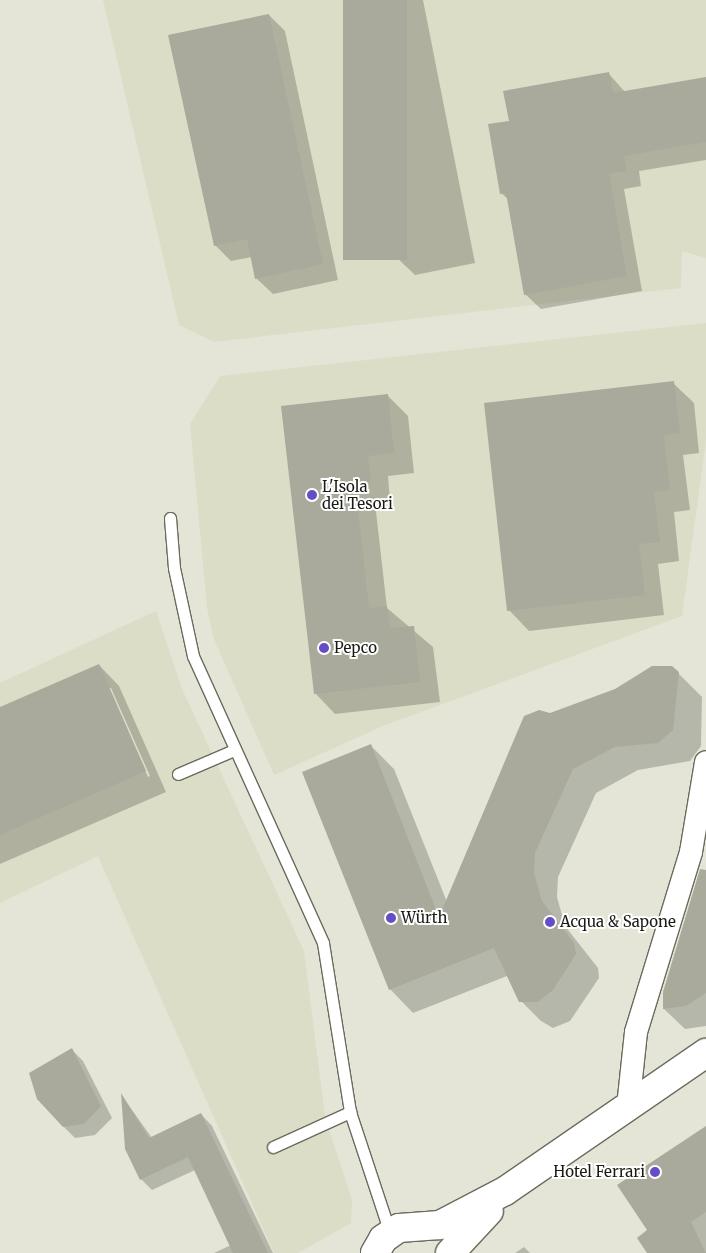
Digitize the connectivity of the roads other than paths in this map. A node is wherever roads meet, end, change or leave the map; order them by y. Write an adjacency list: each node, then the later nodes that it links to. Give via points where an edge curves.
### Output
1 (170, 518): 2 (lane, via 185,626)
2 (234, 750): 4 (lane); 7 (lane, via 323,943)
3 (706, 762): 6 (street, via 691,852 636,1032)
4 (178, 774)
5 (706, 1053): 6 (main road)
6 (628, 1107): 9 (main road)
7 (350, 1112): 8 (lane); 10 (lane)
8 (273, 1147)
9 (505, 1191): 10 (main road, via 440,1225); 12 (main road)
10 (386, 1243): 11 (main road, via 426,1233)
11 (439, 1253)
12 (450, 1253)

